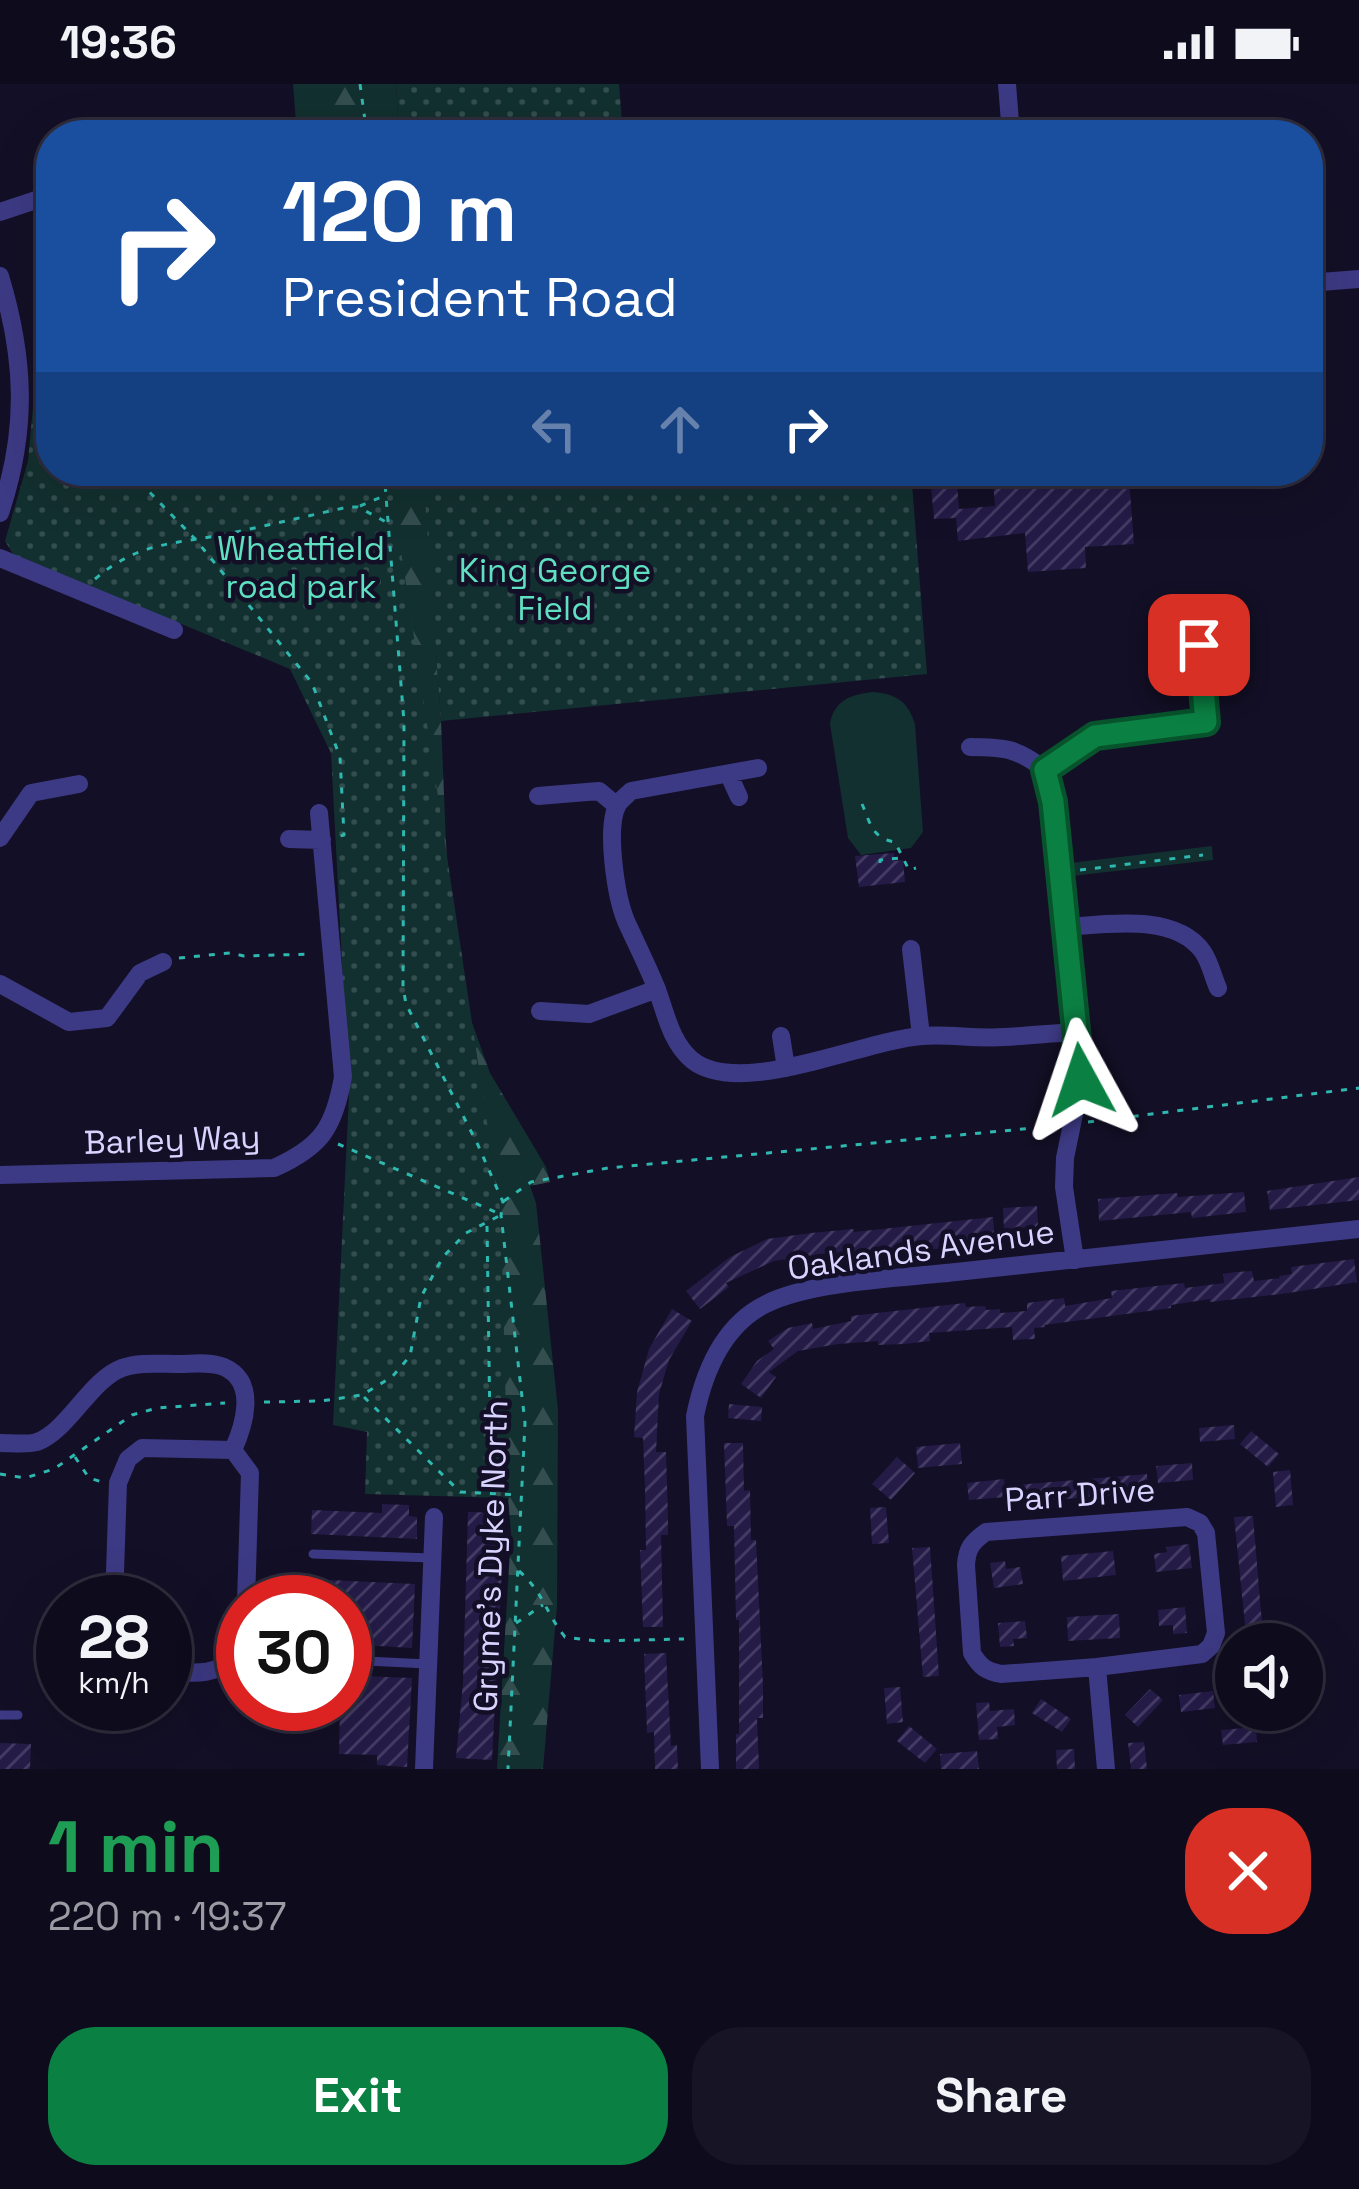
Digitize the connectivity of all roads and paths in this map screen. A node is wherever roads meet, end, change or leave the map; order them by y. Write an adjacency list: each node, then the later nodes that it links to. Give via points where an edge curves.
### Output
1 (360, 84): 3 (path)
2 (1006, 84): 4 (street)
3 (365, 120)
4 (1010, 120)
5 (36, 200): 6 (street)
6 (0, 212)
7 (0, 276): 14 (street, via 21,374 20,434)
8 (1359, 279): 9 (street)
9 (1323, 282)
10 (144, 486): 16 (path)
11 (385, 486): 12 (path)
12 (385, 496): 13 (path); 15 (path)
13 (358, 507): 15 (path); 16 (path)
14 (0, 513)
15 (387, 523): 57 (path, via 404,722 403,988)
16 (196, 540): 18 (path, via 116,561); 35 (path, via 312,683 340,757 344,836)
17 (0, 558): 18 (street)
18 (82, 591): 19 (street)
19 (104, 601): 20 (street); 21 (street)
20 (96, 623)
21 (174, 630)
22 (1199, 645): 25 (street, via 1206,722 1095,736)
23 (970, 748): 25 (street, via 1005,747)
24 (758, 768): 26 (street)
25 (1045, 770): 40 (street)
26 (729, 775): 29 (street); 31 (street, via 631,790)
27 (79, 784): 33 (street, via 31,793)
28 (538, 796): 31 (street, via 598,790)
29 (740, 797)
30 (862, 804): 37 (path, via 872,830)
31 (617, 806): 47 (street, via 616,881)
32 (320, 814): 35 (street)
33 (0, 838)
34 (289, 838): 35 (street)
35 (322, 840): 43 (street)
36 (1203, 855): 40 (path)
37 (902, 858): 38 (path); 39 (path, via 909,871)
38 (880, 863)
39 (916, 868)
40 (1061, 873): 41 (street)
41 (1067, 927): 46 (street, via 1131,922 1178,933 1202,950); 49 (street)
42 (911, 949): 51 (street)
43 (333, 952): 44 (path); 55 (street, via 344,1077)
44 (163, 962): 45 (street, via 140,973 107,1018 69,1022)
45 (0, 984)
46 (1218, 988)
47 (657, 989): 48 (street, via 589,1014); 52 (street, via 675,1041 713,1073)
48 (540, 1011)
49 (1077, 1032): 51 (street); 54 (street, via 1081,1080)
50 (781, 1036): 52 (street)
51 (921, 1036): 52 (street)
52 (786, 1068)
53 (1359, 1088): 54 (path)
54 (1071, 1124): 57 (path, via 608,1168 531,1182); 61 (street, via 1064,1187)
55 (322, 1137): 56 (street, Barley Way, via 274,1168); 58 (path)
56 (0, 1175)
57 (502, 1202): 58 (path, Gryme's Dyke North)
58 (502, 1215): 59 (path); 70 (path, Gryme's Dyke North, via 525,1423)
59 (487, 1222): 62 (path, via 443,1257 421,1297 410,1355); 69 (path)
60 (1359, 1229): 61 (street, Oaklands Avenue)
61 (1075, 1260): 79 (street, Oaklands Avenue, via 790,1293 737,1326 702,1382 695,1416)
62 (362, 1396): 63 (path); 69 (path, via 460,1492)
63 (245, 1402): 64 (street, via 225,1367 133,1364 37,1442); 65 (street); 66 (path, via 132,1415)
64 (0, 1443)
65 (233, 1450): 68 (street, via 142,1448); 76 (street, via 250,1473)
66 (74, 1455): 67 (path, via 26,1478); 68 (path, via 89,1478)
67 (0, 1474)
68 (118, 1483): 75 (street)
69 (491, 1494): 70 (path)
70 (521, 1495): 74 (path, Gryme's Dyke North)
71 (434, 1516): 73 (street)
72 (313, 1554): 73 (lane)
73 (433, 1558): 81 (street)
74 (518, 1570): 77 (path); 78 (path, Gryme's Dyke North)
75 (115, 1575)
76 (247, 1575)
77 (545, 1604): 78 (path); 79 (path, via 565,1636)
78 (515, 1624): 86 (path, Gryme's Dyke North)
79 (705, 1638): 87 (street, Oaklands Avenue)
80 (372, 1661): 81 (lane)
81 (428, 1664): 85 (street)
82 (1097, 1667): 82 (street, Parr Drive, via 1001,1675 978,1664 967,1550 986,1532 1187,1516 1200,1523 1216,1633 1211,1646 1186,1658); 88 (street)
83 (0, 1715): 84 (lane)
84 (19, 1715)
85 (424, 1769)
86 (508, 1769)
87 (710, 1769)
88 (1106, 1769)

